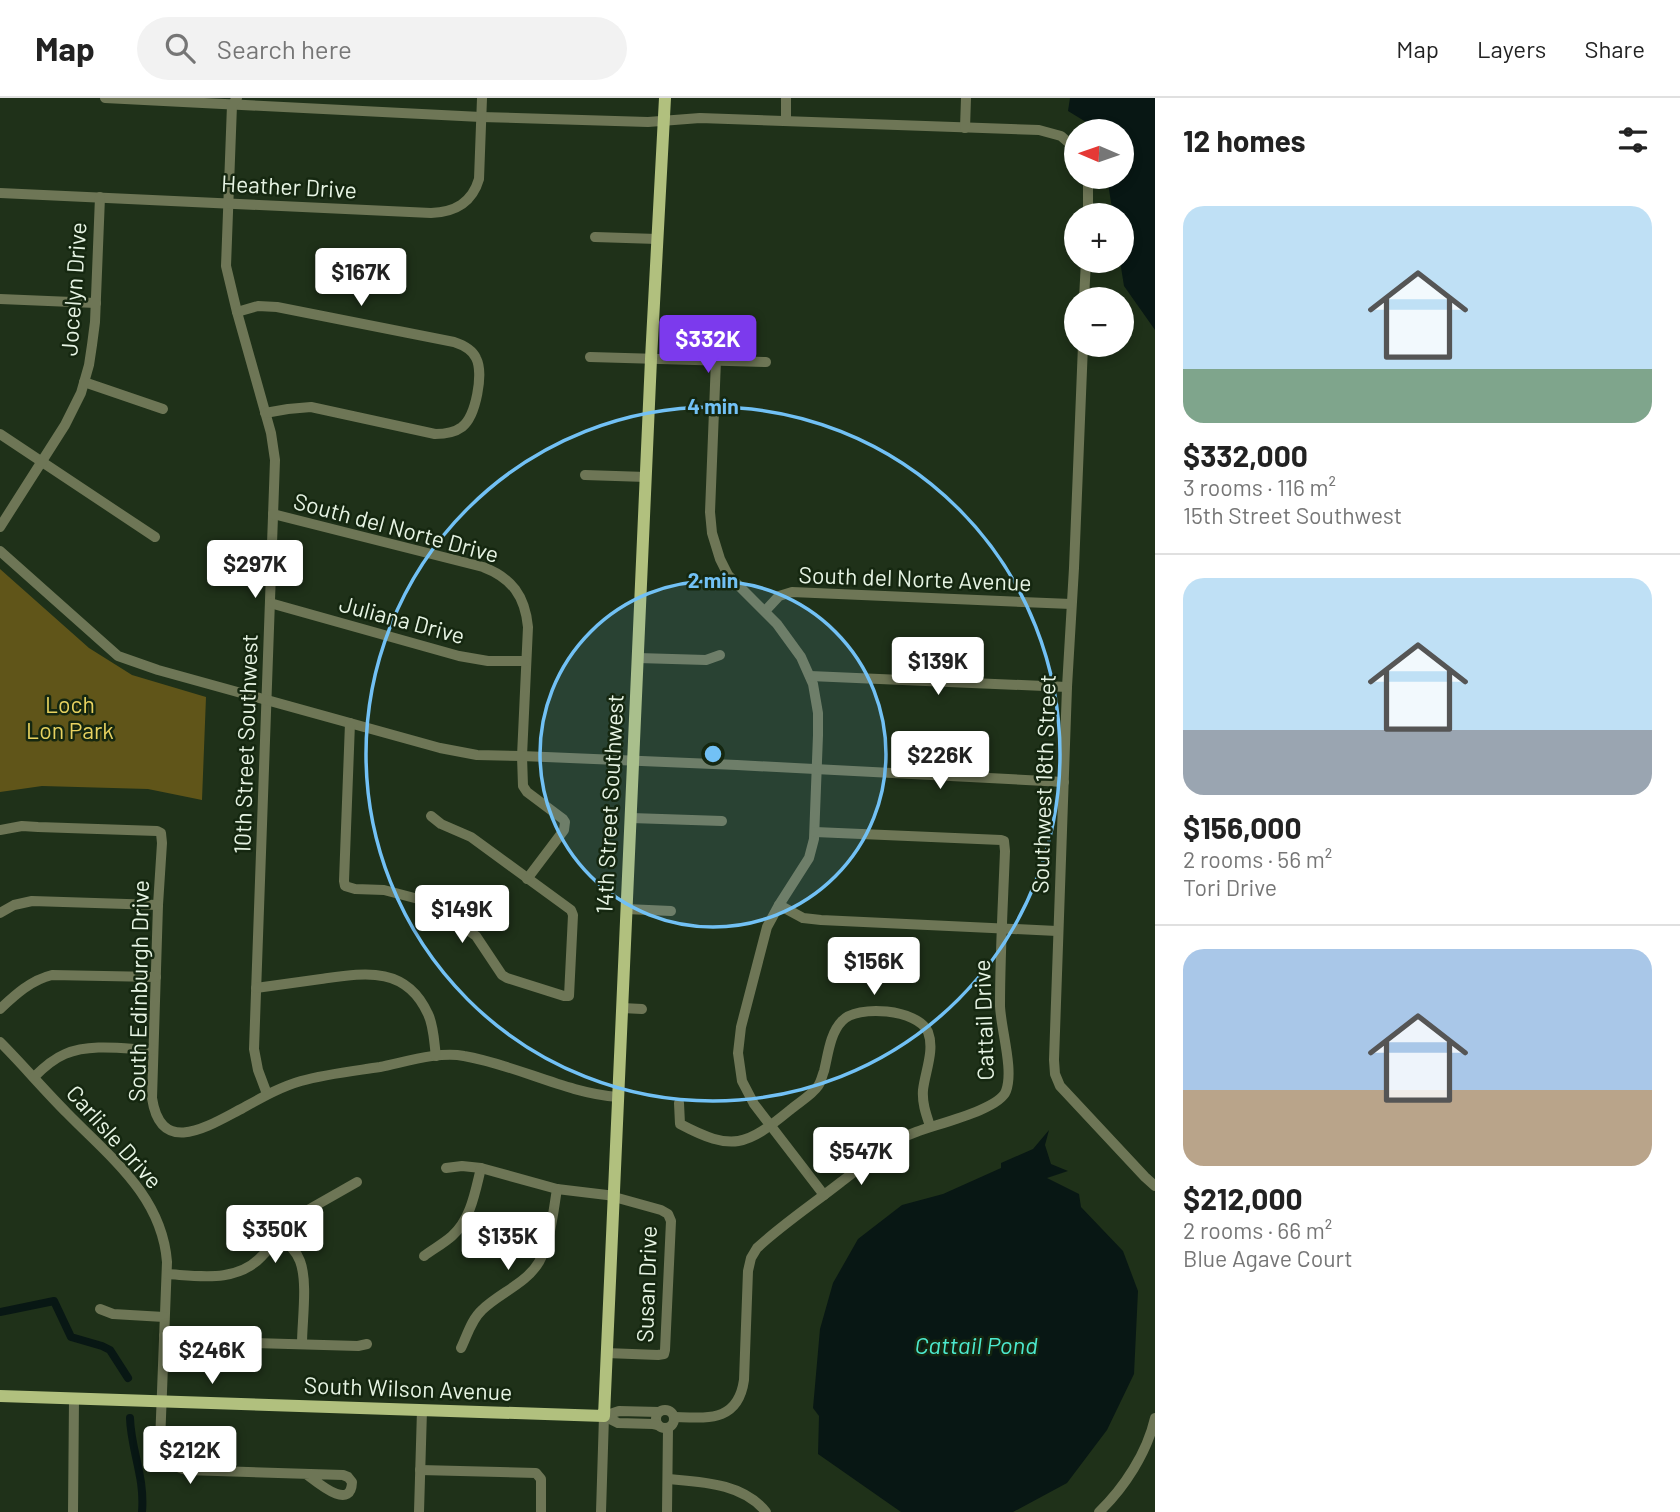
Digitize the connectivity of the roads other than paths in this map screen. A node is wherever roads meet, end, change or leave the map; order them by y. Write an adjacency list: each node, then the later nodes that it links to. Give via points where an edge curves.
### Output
1 (105, 98): 6 (street)
2 (482, 98): 8 (street, Heather Drive)
3 (665, 98): 9 (main road, 14th Street Southwest)
4 (786, 98): 10 (street)
5 (966, 98): 11 (street)
6 (142, 99): 7 (street)
7 (232, 100): 8 (street); 15 (street, 10th Street Southwest)
8 (481, 117): 9 (street); 15 (street, Heather Drive, via 479,178 468,200 453,210 431,213)
9 (664, 120): 10 (street); 17 (main road, 14th Street Southwest)
10 (786, 121): 11 (street)
11 (965, 128): 12 (street, via 1040,130)
12 (1064, 138)
13 (0, 193): 14 (street, Heather Drive)
14 (100, 197): 15 (street, Heather Drive); 19 (street, Jocelyn Drive)
15 (228, 204): 20 (street, 10th Street Southwest, via 226,266)
16 (595, 237): 17 (street)
17 (657, 239): 23 (main road, 14th Street Southwest)
18 (0, 299): 19 (street)
19 (96, 303): 26 (street, Jocelyn Drive)
20 (237, 312): 28 (street, 10th Street Southwest); 28 (street, via 277,307 454,342 474,354 480,370 473,411 453,432 435,433 311,407)
21 (590, 357): 23 (street)
22 (1082, 357): 38 (street, Southwest 18th Street)
23 (651, 359): 24 (street); 32 (main road, 14th Street Southwest)
24 (716, 360): 25 (street); 39 (street, via 712,533 728,575)
25 (766, 362)
26 (85, 382): 27 (street); 30 (street, Jocelyn Drive)
27 (163, 409)
28 (265, 413): 33 (street, 10th Street Southwest, via 275,460)
29 (0, 434): 30 (street)
30 (42, 462): 34 (street, Jocelyn Drive); 35 (street)
31 (585, 475): 32 (street)
32 (646, 477): 41 (main road, 14th Street Southwest)
33 (274, 514): 37 (street, 10th Street Southwest); 42 (street, South del Norte Drive, via 492,570 516,590 524,607)
34 (0, 527)
35 (155, 537)
36 (0, 551): 45 (street, via 118,656)
37 (270, 603): 42 (street, Juliana Drive, via 459,656); 45 (street, 10th Street Southwest)
38 (1071, 604): 39 (street, South del Norte Avenue, via 798,592 783,594); 44 (street, Southwest 18th Street)
39 (765, 611): 43 (street)
40 (720, 655): 41 (street, via 706,660)
41 (638, 658): 48 (main road, 14th Street Southwest)
42 (526, 661): 47 (street, South del Norte Drive)
43 (810, 676): 44 (street); 49 (street, via 818,713)
44 (1067, 687): 50 (street, Southwest 18th Street)
45 (266, 700): 46 (street); 65 (street, 10th Street Southwest)
46 (350, 723): 47 (street, via 477,755); 56 (street, via 347,888 383,890 426,901 476,936 502,975 569,996 572,913)
47 (522, 755): 48 (street); 56 (street, South del Norte Drive, via 524,789 565,822 564,830)
48 (633, 761): 49 (street); 52 (main road, 14th Street Southwest)
49 (817, 769): 50 (street); 55 (street)
50 (1064, 782): 63 (street, Southwest 18th Street)
51 (431, 816): 56 (street, via 471,837)
52 (631, 818): 53 (street); 59 (main road, 14th Street Southwest)
53 (722, 821)
54 (0, 830): 57 (street, South Edinburgh Drive, via 159,832)
55 (815, 832): 58 (street, via 809,858); 62 (street, via 1001,840 1005,843)
56 (527, 878)
57 (158, 905): 61 (street, via 32,901); 64 (street, South Edinburgh Drive)
58 (779, 905): 62 (street, via 808,919); 76 (street, via 763,940 738,1045 746,1089)
59 (626, 909): 60 (street); 67 (main road, 14th Street Southwest)
60 (671, 911)
61 (0, 913)
62 (1001, 929): 63 (street); 77 (street, Cattail Drive, via 1000,1009 1008,1073 1005,1094 987,1108)
63 (1057, 931): 81 (street, Southwest 18th Street, via 1055,1074 1060,1086)
64 (156, 977): 66 (street, via 52,975 29,985); 70 (street, South Edinburgh Drive)
65 (256, 988): 71 (street, via 362,973 389,977 423,1003); 73 (street, 10th Street Southwest, via 254,1049)
66 (0, 1009)
67 (622, 1009): 68 (street); 74 (main road, 14th Street Southwest)
68 (642, 1009)
69 (0, 1042): 72 (street, Carlisle Drive)
70 (153, 1050): 72 (street, via 83,1049 59,1057); 73 (street, South Edinburgh Drive, via 154,1110 168,1130 202,1129)
71 (436, 1056): 73 (street, South Edinburgh Drive, via 303,1081); 74 (street, South Edinburgh Drive, via 461,1055 593,1094)
72 (34, 1077): 87 (street, Carlisle Drive, via 126,1173 153,1209 164,1238)
73 (267, 1094)
74 (618, 1097): 84 (main road, 14th Street Southwest)
75 (679, 1103): 76 (street, via 680,1124 720,1141 752,1138)
76 (771, 1125): 77 (street, via 818,1086 834,1033 842,1021 864,1012 906,1014 926,1028 931,1046 923,1098); 83 (street)
77 (930, 1126): 83 (street, Cattail Drive, via 898,1140)
78 (446, 1168): 79 (street)
79 (481, 1168): 82 (street); 86 (street, via 464,1222)
80 (357, 1182): 85 (street, via 299,1215)
81 (1155, 1186)
82 (557, 1189): 84 (street); 93 (street, via 548,1240 538,1264 480,1312)
83 (824, 1195): 101 (street, Cattail Drive, via 751,1258 744,1380 736,1403 716,1417)
84 (614, 1197): 94 (main road, 14th Street Southwest); 94 (street, Susan Drive, via 661,1210 670,1218 666,1346 664,1354 658,1355)
85 (279, 1236): 87 (street, via 262,1257 234,1273 215,1277); 91 (street, via 297,1255 303,1273)
86 (424, 1256)
87 (167, 1274): 89 (street, Carlisle Drive)
88 (100, 1309): 89 (street)
89 (164, 1317): 90 (street, Carlisle Drive)
90 (164, 1336): 91 (street); 97 (street, Carlisle Drive)
91 (302, 1344): 92 (street)
92 (367, 1344)
93 (461, 1348)
94 (606, 1353): 100 (main road, 14th Street Southwest)
95 (0, 1396): 96 (main road, South Wilson Avenue)
96 (74, 1399): 97 (main road, South Wilson Avenue); 108 (street)
97 (162, 1401): 98 (main road, South Wilson Avenue); 106 (street, Carlisle Drive, via 161,1449 180,1469)
98 (422, 1410): 100 (main road, South Wilson Avenue); 105 (street)
99 (659, 1412): 100 (street, South Wilson Avenue, via 619,1411); 101 (street, via 669,1410); 103 (street, via 656,1419)
100 (604, 1416): 103 (street, South Wilson Avenue, via 618,1423); 111 (street, 14th Street Southwest)
101 (675, 1417): 103 (street, via 673,1425)
102 (1155, 1418): 104 (street)
103 (663, 1427): 107 (street)
104 (1153, 1436): 114 (street, via 1124,1483)
105 (420, 1470): 109 (street); 110 (street, via 536,1473 541,1479)
106 (306, 1474)
107 (668, 1479): 112 (street); 113 (street, via 723,1486 760,1504)
108 (73, 1512)
109 (419, 1512)
110 (541, 1512)
111 (601, 1512)
112 (667, 1512)
113 (766, 1512)
114 (1099, 1512)

